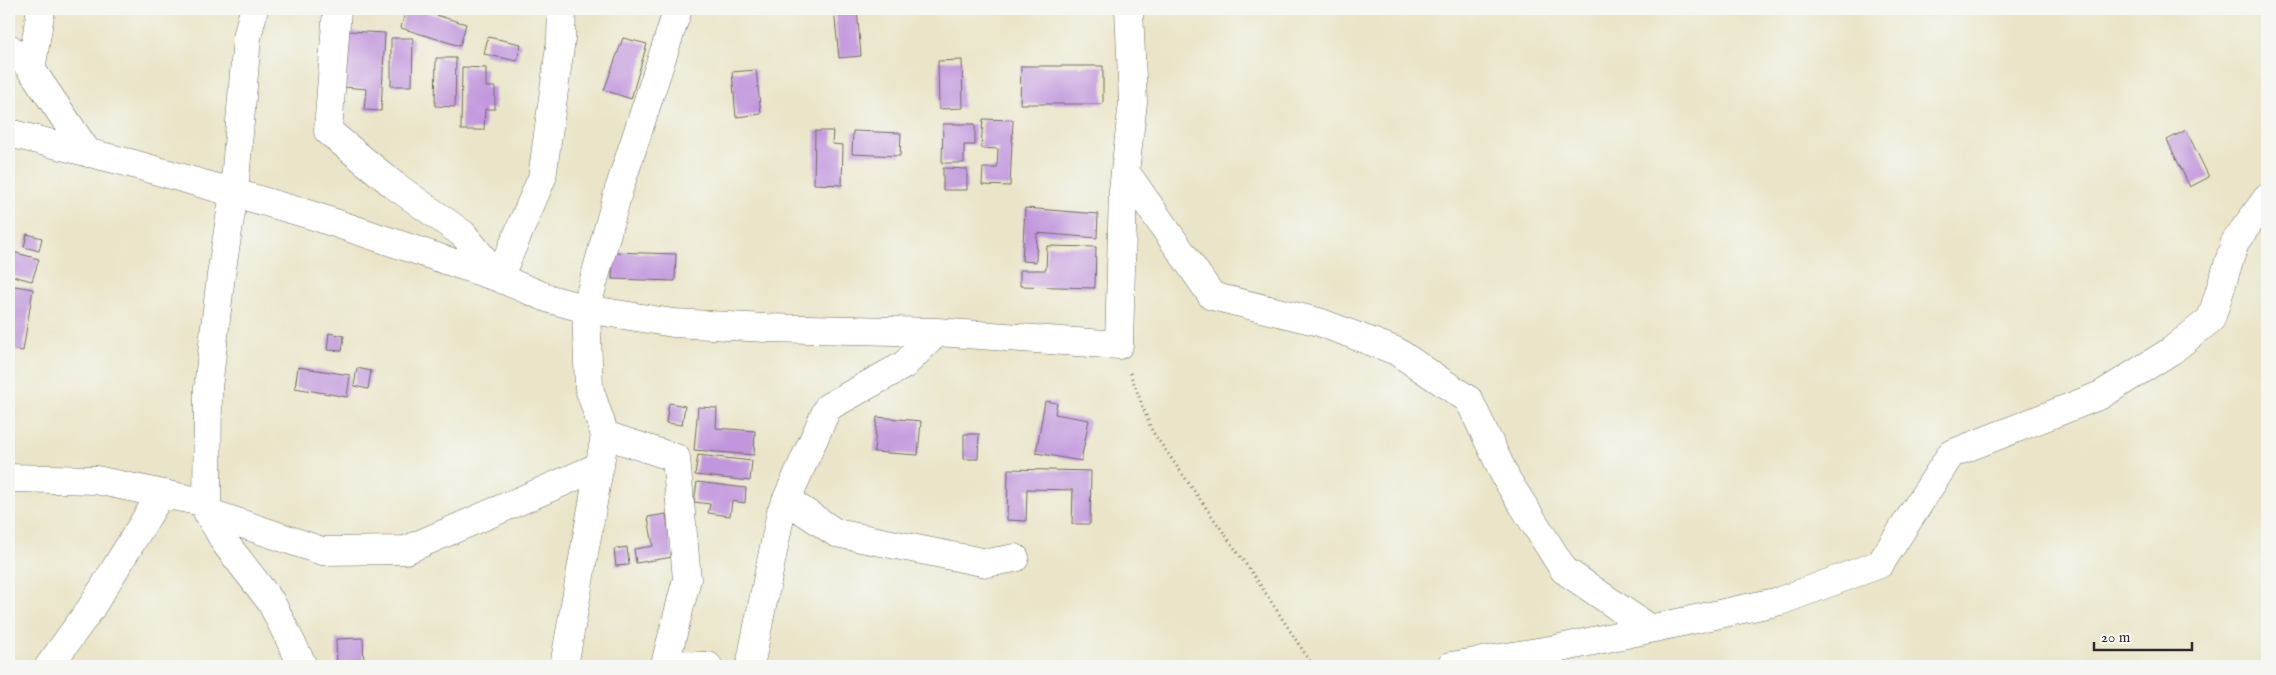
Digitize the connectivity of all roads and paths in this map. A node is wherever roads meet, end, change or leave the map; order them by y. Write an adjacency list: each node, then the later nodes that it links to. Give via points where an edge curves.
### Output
1 (41, 9): 8 (street)
2 (254, 9): 12 (street, via 247,38)
3 (337, 9): 14 (street, via 328,131 394,185 463,234)
4 (562, 9): 14 (street, via 562,39 542,178)
5 (678, 9): 15 (street, via 619,189)
6 (1129, 9): 11 (street, via 1133,102)
7 (9, 48): 8 (street)
8 (31, 70): 10 (street)
9 (9, 133): 10 (street)
10 (88, 153): 12 (street)
11 (1125, 171): 17 (street); 25 (street, via 1212,296 1319,322 1396,351 1469,400 1506,480 1564,570)
12 (234, 193): 14 (street, via 311,215); 23 (street, via 208,388)
13 (2267, 198): 25 (street, via 2235,242 2210,319 2171,351 2101,395 1951,454 1880,564 1780,601)
14 (499, 278): 15 (street)
15 (586, 309): 16 (street, via 673,323); 18 (street, via 589,388)
16 (936, 332): 17 (street); 22 (street, via 904,365 828,407)
17 (1119, 345): 31 (path, via 1152,431)
18 (605, 435): 19 (street); 29 (street, via 676,458 687,579 665,664)
19 (600, 466): 23 (street, via 406,550 322,551); 28 (street)
20 (9, 478): 21 (street, via 96,480)
21 (161, 494): 23 (street, via 202,502); 26 (street, via 91,608)
22 (787, 500): 24 (street, via 836,534 987,562); 30 (street, via 781,512)
23 (207, 512): 27 (street, via 226,544 271,602)
24 (1015, 558)
25 (1650, 629): 32 (street)
26 (49, 666)
27 (303, 666)
28 (564, 666)
29 (708, 666)
30 (750, 666)
31 (1313, 666)
32 (1451, 666)

